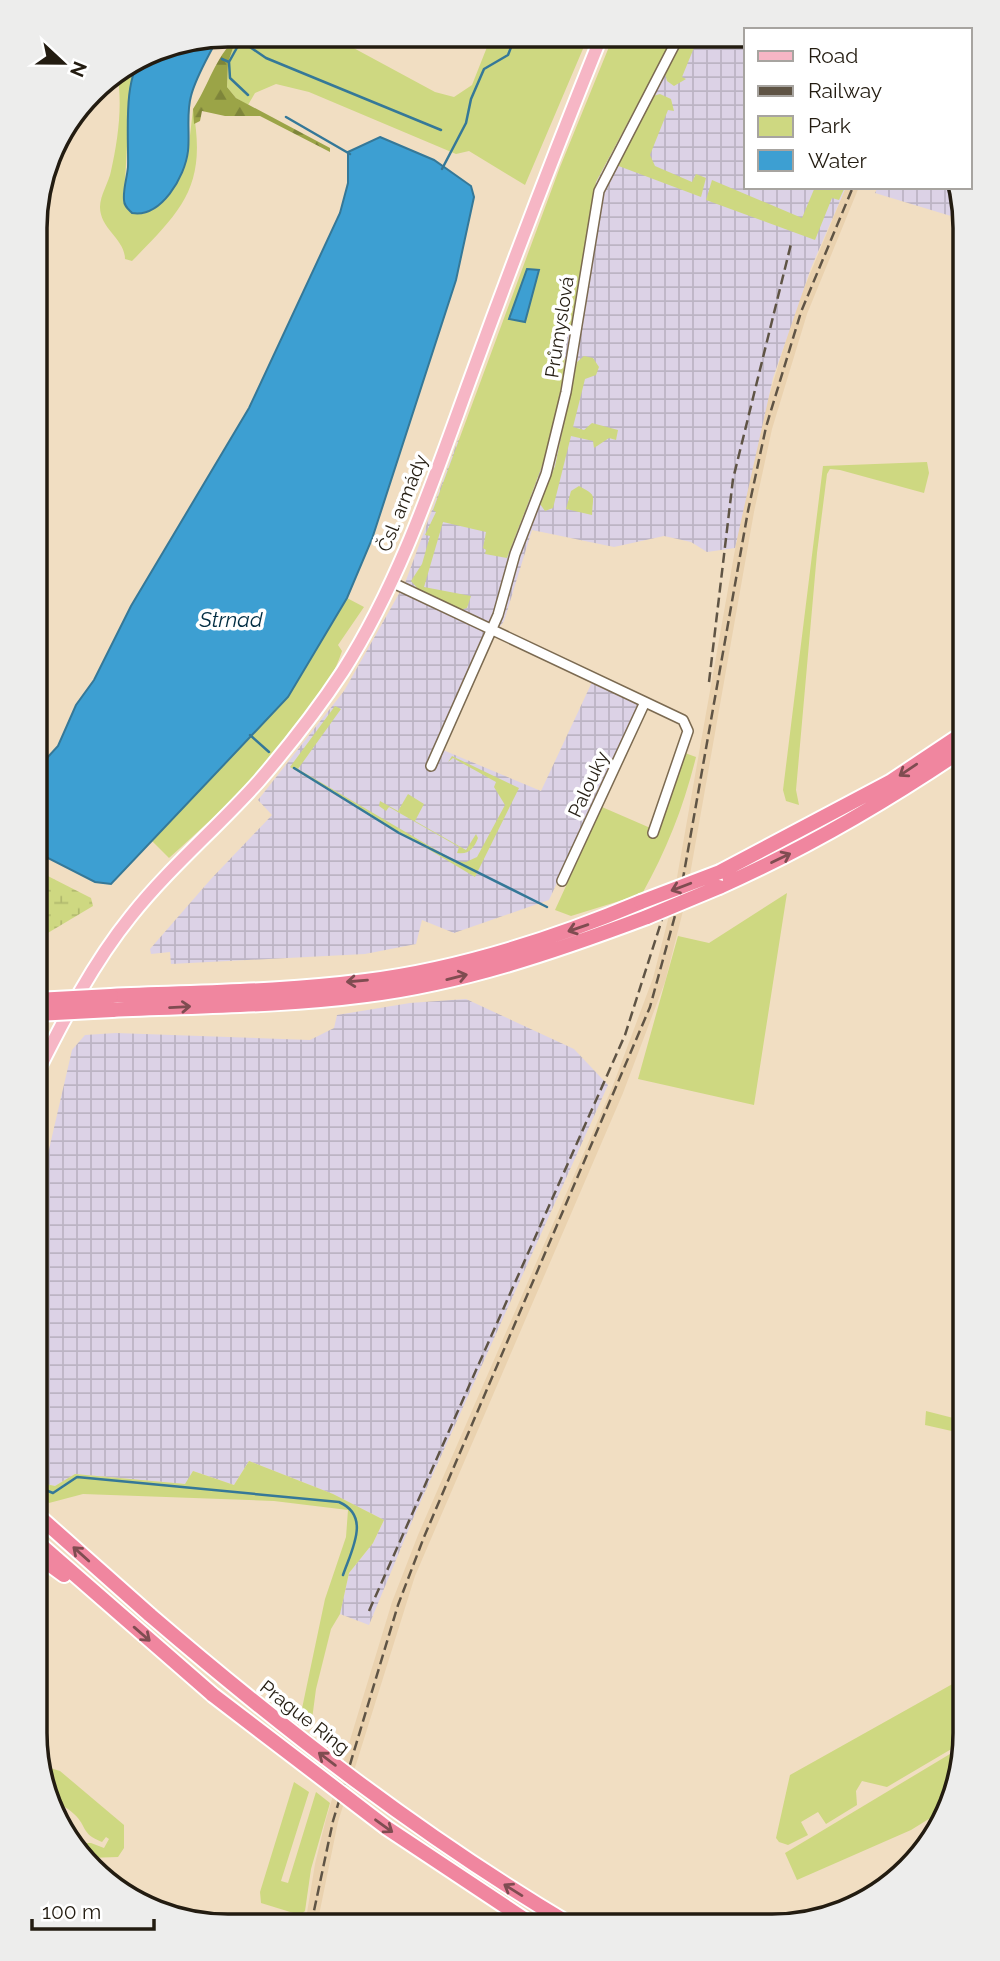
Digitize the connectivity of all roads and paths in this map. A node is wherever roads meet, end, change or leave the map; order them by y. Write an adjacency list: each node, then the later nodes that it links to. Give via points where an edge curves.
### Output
1 (597, 47): 3 (main road, Čsl. armády)
2 (673, 47): 4 (street, Průmyslová, via 599,191 566,392 546,474)
3 (391, 582): 4 (street); 15 (main road, Čsl. armády, via 344,670 306,724 130,918 78,996)
4 (491, 630): 5 (street); 8 (street)
5 (645, 702): 9 (street, via 683,720 688,731); 11 (street, Palouky)
6 (953, 740): 10 (highway, one-way to 10, via 890,782)
7 (953, 756): 10 (highway, one-way to 7, via 824,834)
8 (431, 766)
9 (653, 833)
10 (720, 879): 13 (highway, one-way to 13, bridge, via 503,952 406,974); 13 (highway, one-way to 10, bridge, via 366,995 436,983 510,964 647,918)
11 (562, 881)
12 (47, 1000): 13 (highway, bridge)
13 (112, 1003): 14 (highway, bridge)
14 (47, 1012)
15 (47, 1053)
16 (47, 1524): 21 (highway, Prague Ring, one-way to 16, bridge, via 432,1835 291,1732)
17 (47, 1551): 19 (highway, Prague Ring)
18 (47, 1562): 19 (highway)
19 (90, 1589): 20 (highway, Prague Ring, one-way to 20, bridge, via 293,1758 415,1848)
20 (516, 1914)
21 (554, 1914)

